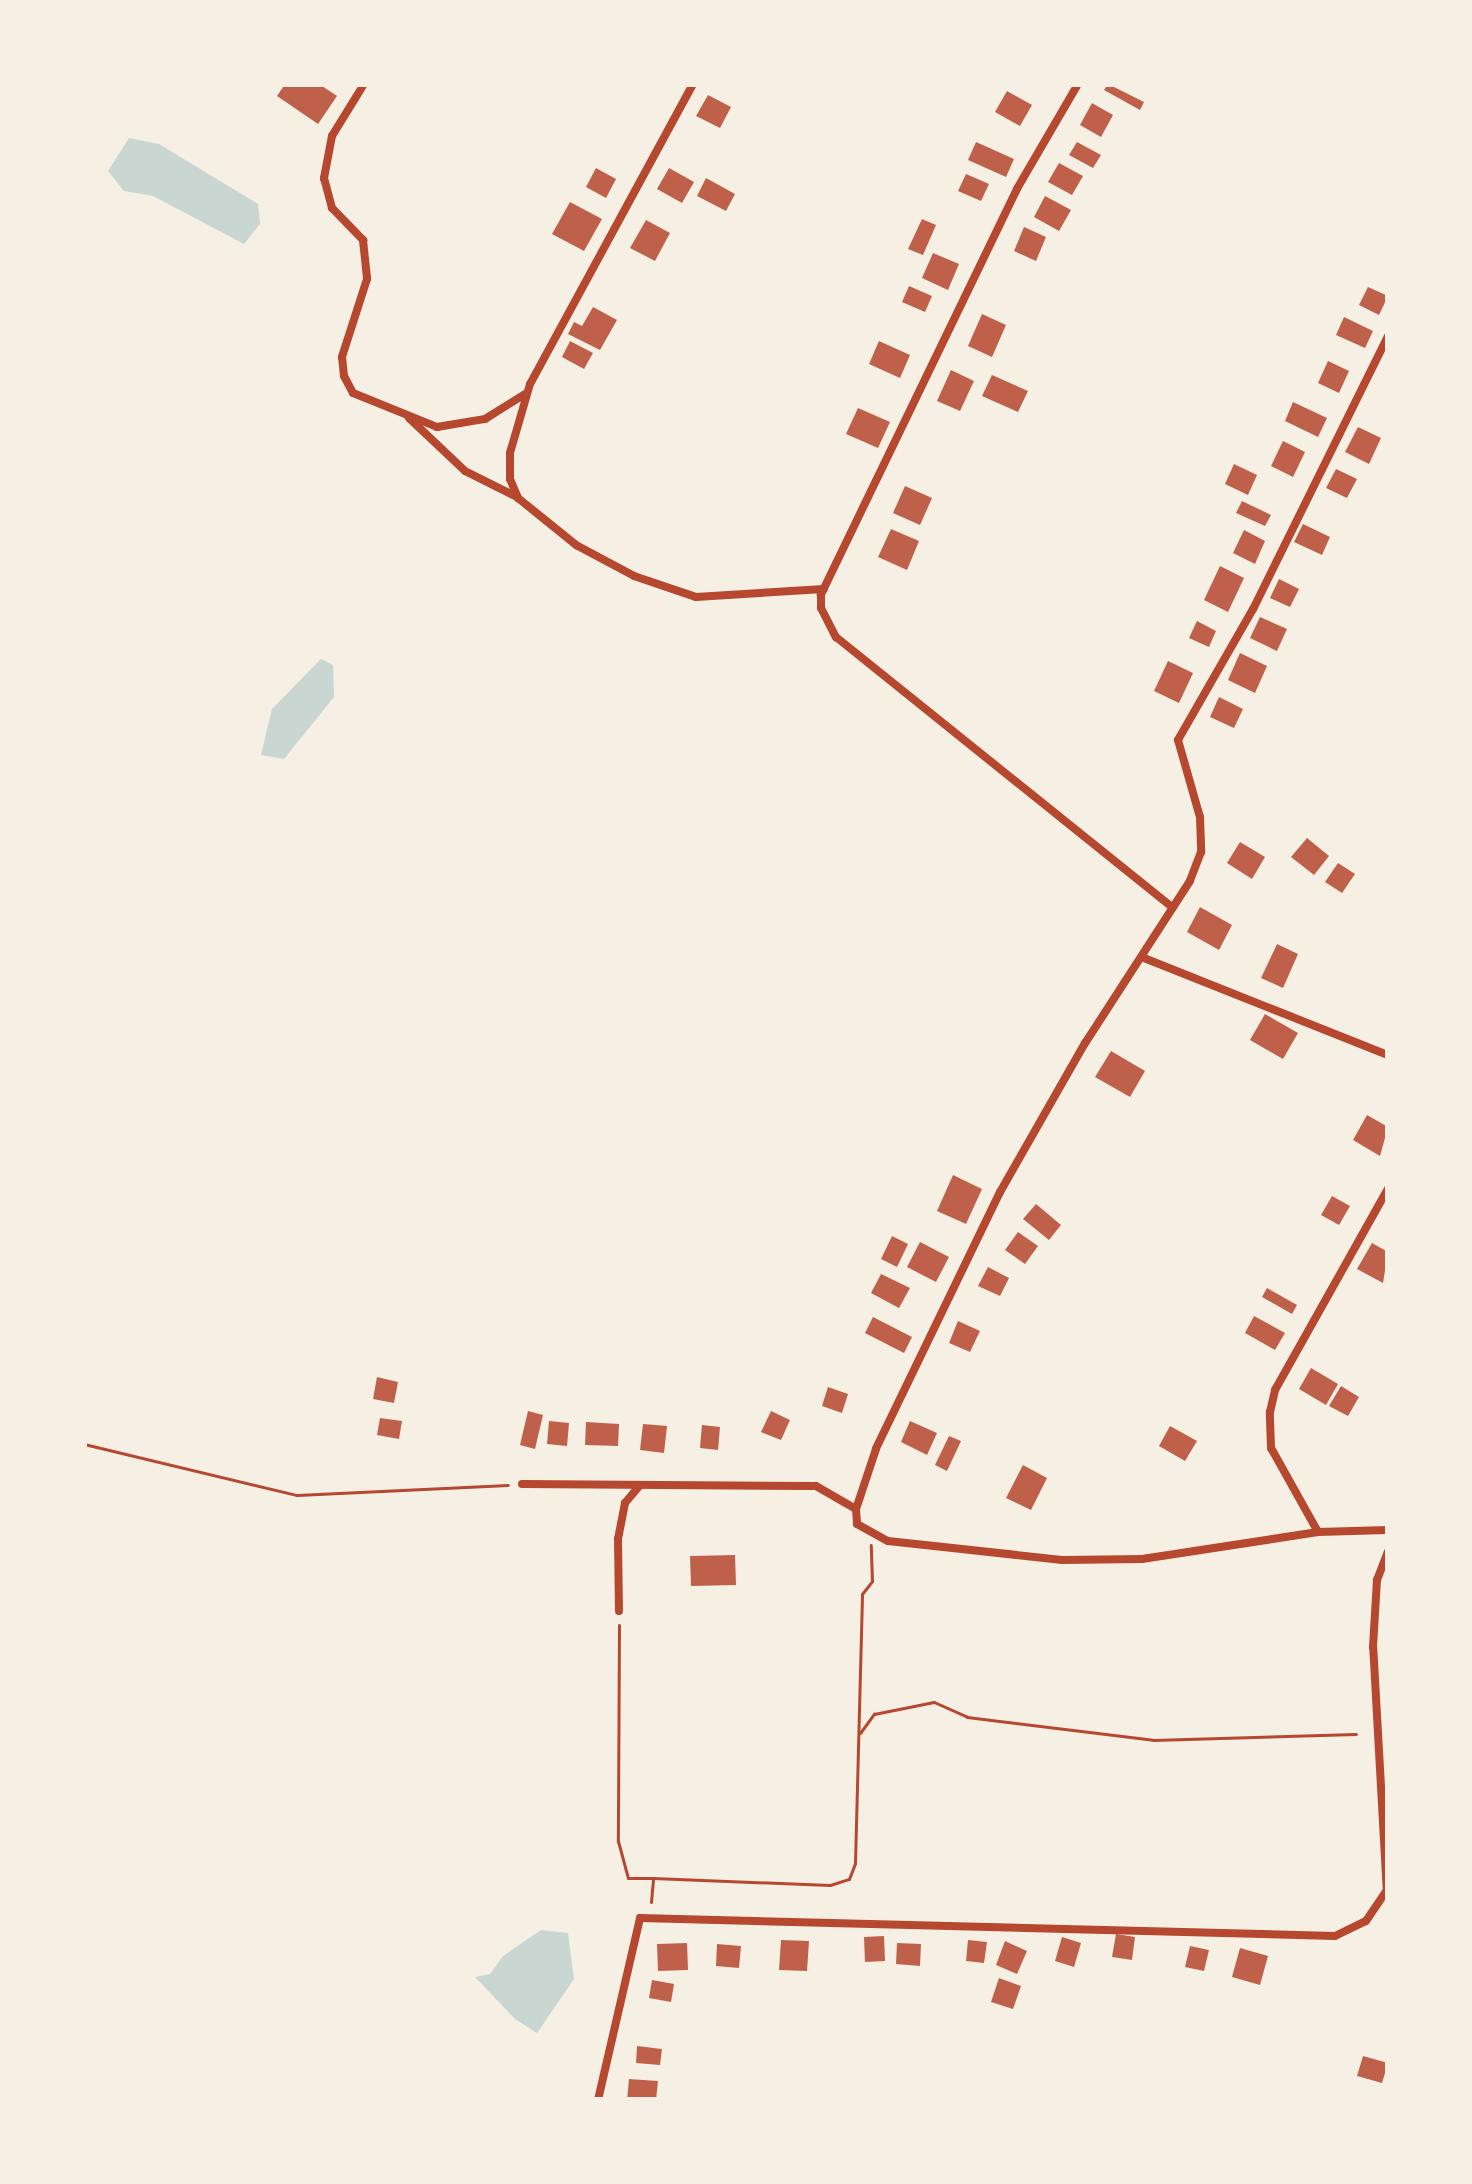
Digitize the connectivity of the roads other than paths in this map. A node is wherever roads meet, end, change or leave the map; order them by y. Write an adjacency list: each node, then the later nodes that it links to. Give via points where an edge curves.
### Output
1 (364, 84): 6 (street, via 332,136 324,178 332,208 363,240 368,279 342,357 344,376 353,393)
2 (694, 84): 5 (street)
3 (1078, 84): 8 (street, via 1017,190)
4 (1388, 336): 9 (street, via 1253,609 1178,740 1201,852)
5 (528, 392): 6 (street, via 485,419 437,427); 7 (street, via 510,453)
6 (406, 416): 7 (street, via 465,471)
7 (518, 498): 8 (street, via 576,545 695,597)
8 (824, 589): 9 (street, via 820,608 836,638)
9 (1173, 908): 10 (street)
10 (1144, 957): 11 (street); 15 (street, via 1000,1192 876,1449)
11 (1388, 1055)
12 (1388, 1189): 17 (street, via 1270,1412 1271,1448)
13 (522, 1484): 14 (street)
14 (640, 1485): 15 (street, via 816,1486); 19 (street, via 625,1503 617,1539)
15 (856, 1509): 17 (street, via 857,1524 888,1540 1062,1560 1142,1559)
16 (1388, 1530): 17 (street)
17 (1318, 1532)
18 (1388, 1551): 20 (street, via 1377,1580 1373,1647)
19 (619, 1611)
20 (1387, 1893): 21 (street, via 1366,1921 1335,1936 640,1918)
21 (598, 2100)

